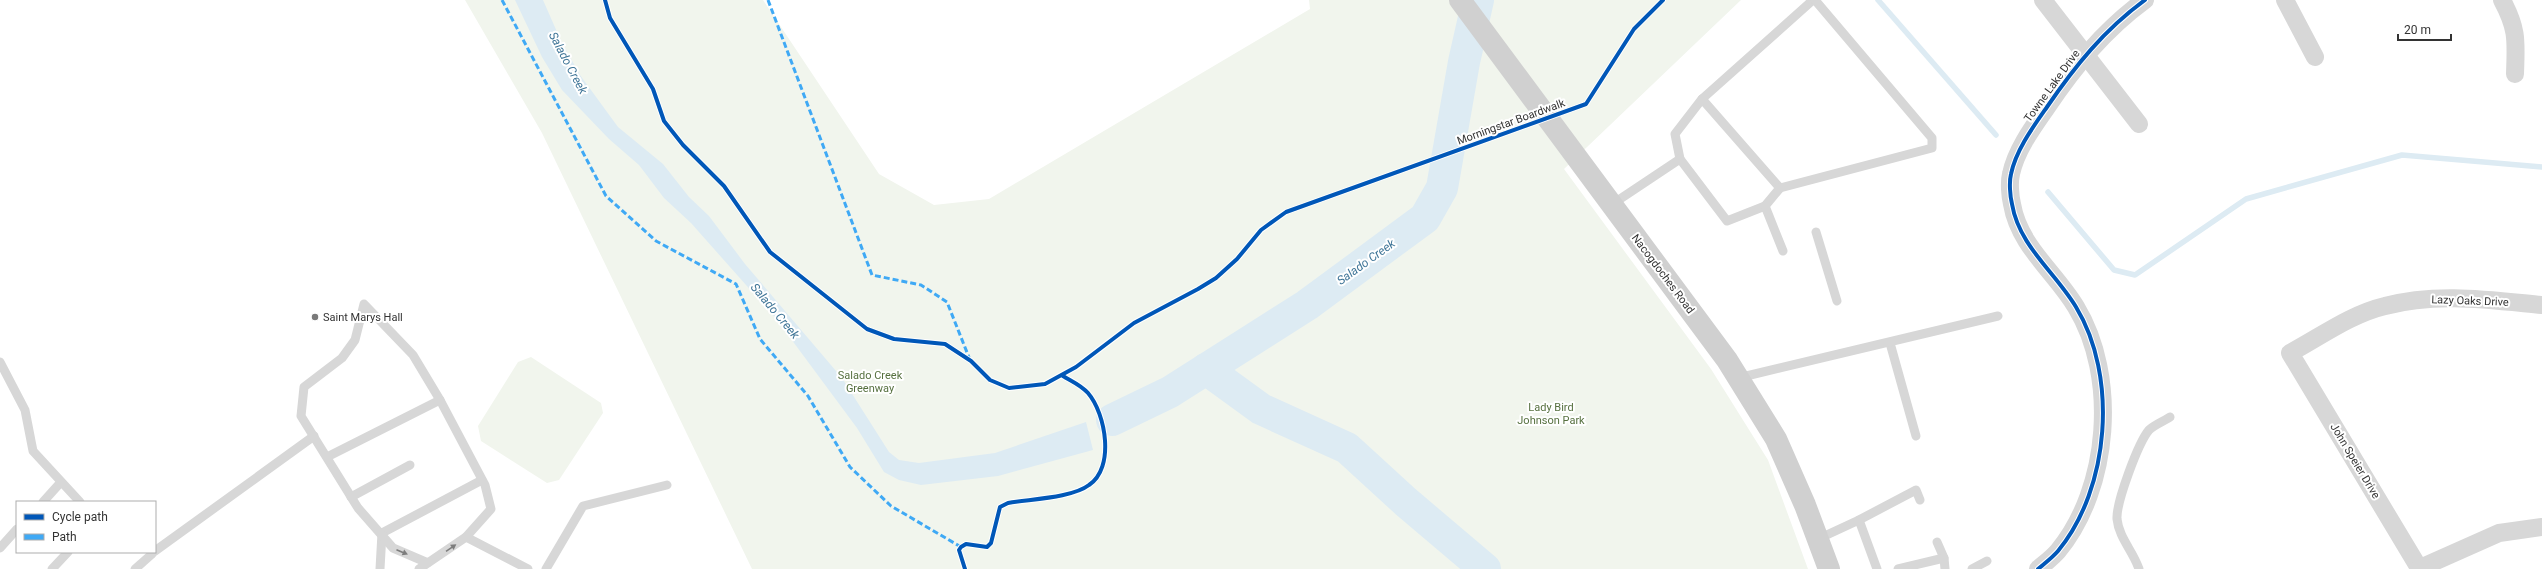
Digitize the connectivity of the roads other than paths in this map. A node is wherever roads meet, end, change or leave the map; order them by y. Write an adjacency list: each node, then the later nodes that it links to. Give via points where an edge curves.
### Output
1 (1460, 0): 14 (main road, Nacogdoches Road)
2 (1814, 0): 10 (lane); 13 (lane, via 1932,138 1932,148)
3 (2043, 0): 7 (street)
4 (2145, 0): 7 (street, Towne Lake Drive, via 2109,29)
5 (2285, 0): 8 (street)
6 (2502, 0): 9 (street, via 2514,22)
7 (2085, 54): 11 (street); 63 (street, Towne Lake Drive, via 2031,129 2010,175 2011,202 2016,225 2076,307 2083,321 2094,348 2104,404 2097,466 2086,502 2058,551)
8 (2315, 57)
9 (2515, 74)
10 (1702, 99): 12 (lane, via 1675,134); 13 (lane)
11 (2139, 124)
12 (1680, 159): 14 (lane); 15 (lane, via 1727,221)
13 (1780, 188): 15 (lane)
14 (1611, 205): 24 (main road, Nacogdoches Road)
15 (1765, 206): 17 (lane)
16 (1816, 232): 18 (lane)
17 (1783, 251)
18 (1837, 301)
19 (2542, 305): 22 (street, Lazy Oaks Drive, via 2467,298 2410,301 2384,306 2354,318)
20 (1998, 316): 21 (lane)
21 (1890, 343): 24 (lane); 28 (lane)
22 (2290, 353): 65 (street, John Speier Drive)
23 (0, 362): 32 (lane, via 25,410 33,451)
24 (1738, 378): 43 (main road, Nacogdoches Road, via 1776,439)
25 (440, 400): 27 (lane, via 413,355 364,304 355,340 342,358 304,387 301,416); 29 (lane); 31 (lane)
26 (2170, 417): 64 (lane, via 2150,430 2138,449 2130,468 2117,518 2123,541 2135,557)
27 (314, 436): 29 (lane); 46 (lane)
28 (1916, 436)
29 (327, 457): 34 (lane)
30 (410, 465): 34 (lane)
31 (482, 480): 41 (lane); 42 (lane, via 490,509)
32 (61, 482): 36 (lane); 37 (lane)
33 (667, 485): 57 (lane, via 583,506)
34 (352, 497): 41 (lane, via 358,508)
35 (1920, 500): 38 (lane, via 1916,490)
36 (44, 501)
37 (79, 501)
38 (1859, 520): 43 (lane); 59 (lane, via 1873,545)
39 (2542, 527): 65 (street, via 2499,533)
40 (16, 531): 45 (lane)
41 (382, 533): 51 (lane, one-way to 51, via 393,548); 54 (lane)
42 (466, 537): 51 (lane, one-way to 42); 56 (lane)
43 (1818, 540): 58 (main road, Nacogdoches Road)
44 (1937, 542): 49 (lane)
45 (0, 548)
46 (156, 549)
47 (67, 553): 52 (lane)
48 (151, 553): 53 (lane)
49 (1944, 558): 60 (lane); 61 (lane)
50 (1987, 561): 62 (lane)
51 (428, 563): 55 (lane)
52 (52, 569)
53 (135, 569)
54 (380, 569)
55 (418, 569)
56 (528, 569)
57 (546, 569)
58 (1829, 569)
59 (1877, 569)
60 (1898, 569)
61 (1945, 569)
62 (1972, 569)
63 (2038, 569)
64 (2139, 569)
65 (2418, 569)

